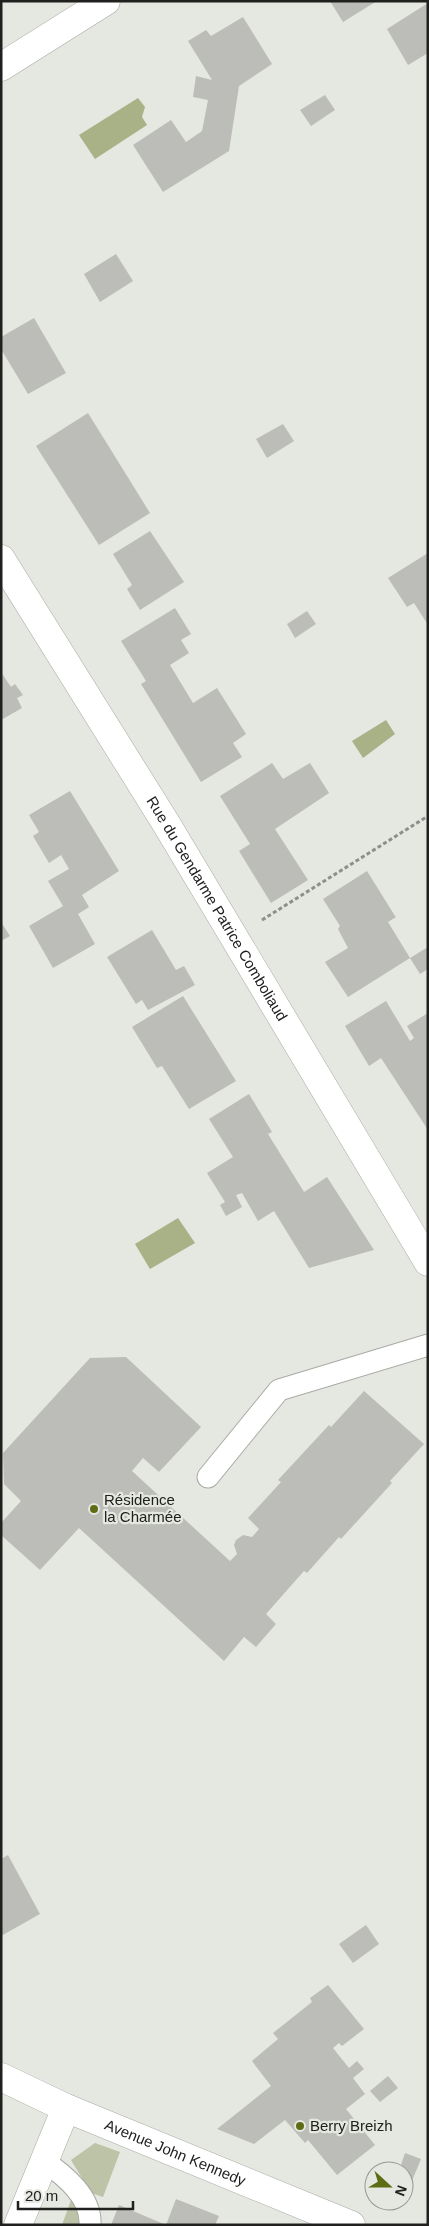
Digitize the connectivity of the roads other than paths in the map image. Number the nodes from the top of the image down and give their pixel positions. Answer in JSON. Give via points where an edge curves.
{"nodes":[{"id":1,"x":106,"y":1,"type":"edge"},
{"id":2,"x":1,"y":67,"type":"edge"},
{"id":3,"x":1,"y":559,"type":"edge"},
{"id":4,"x":428,"y":1262,"type":"edge"},
{"id":5,"x":428,"y":1346,"type":"edge"},
{"id":6,"x":208,"y":1477,"type":"dead end"},
{"id":7,"x":1,"y":2077,"type":"edge"},
{"id":8,"x":66,"y":2108,"type":"junction"},
{"id":9,"x":44,"y":2161,"type":"junction"},
{"id":10,"x":18,"y":2225,"type":"edge"},
{"id":11,"x":90,"y":2225,"type":"edge"},
{"id":12,"x":351,"y":2225,"type":"edge"}],
"edges":[{"from":1,"to":2,"type":"street"},
{"from":3,"to":4,"type":"street","name":"Rue du Gendarme Patrice Comboliaud","via":[[167,825]]},
{"from":5,"to":6,"type":"lane","via":[[279,1390]]},
{"from":7,"to":8,"type":"street","name":"Avenue John Kennedy"},
{"from":8,"to":9,"type":"street"},
{"from":8,"to":12,"type":"street","name":"Avenue John Kennedy"},
{"from":9,"to":10,"type":"street"},
{"from":9,"to":11,"type":"lane","via":[[67,2178],[88,2208]]}]}
